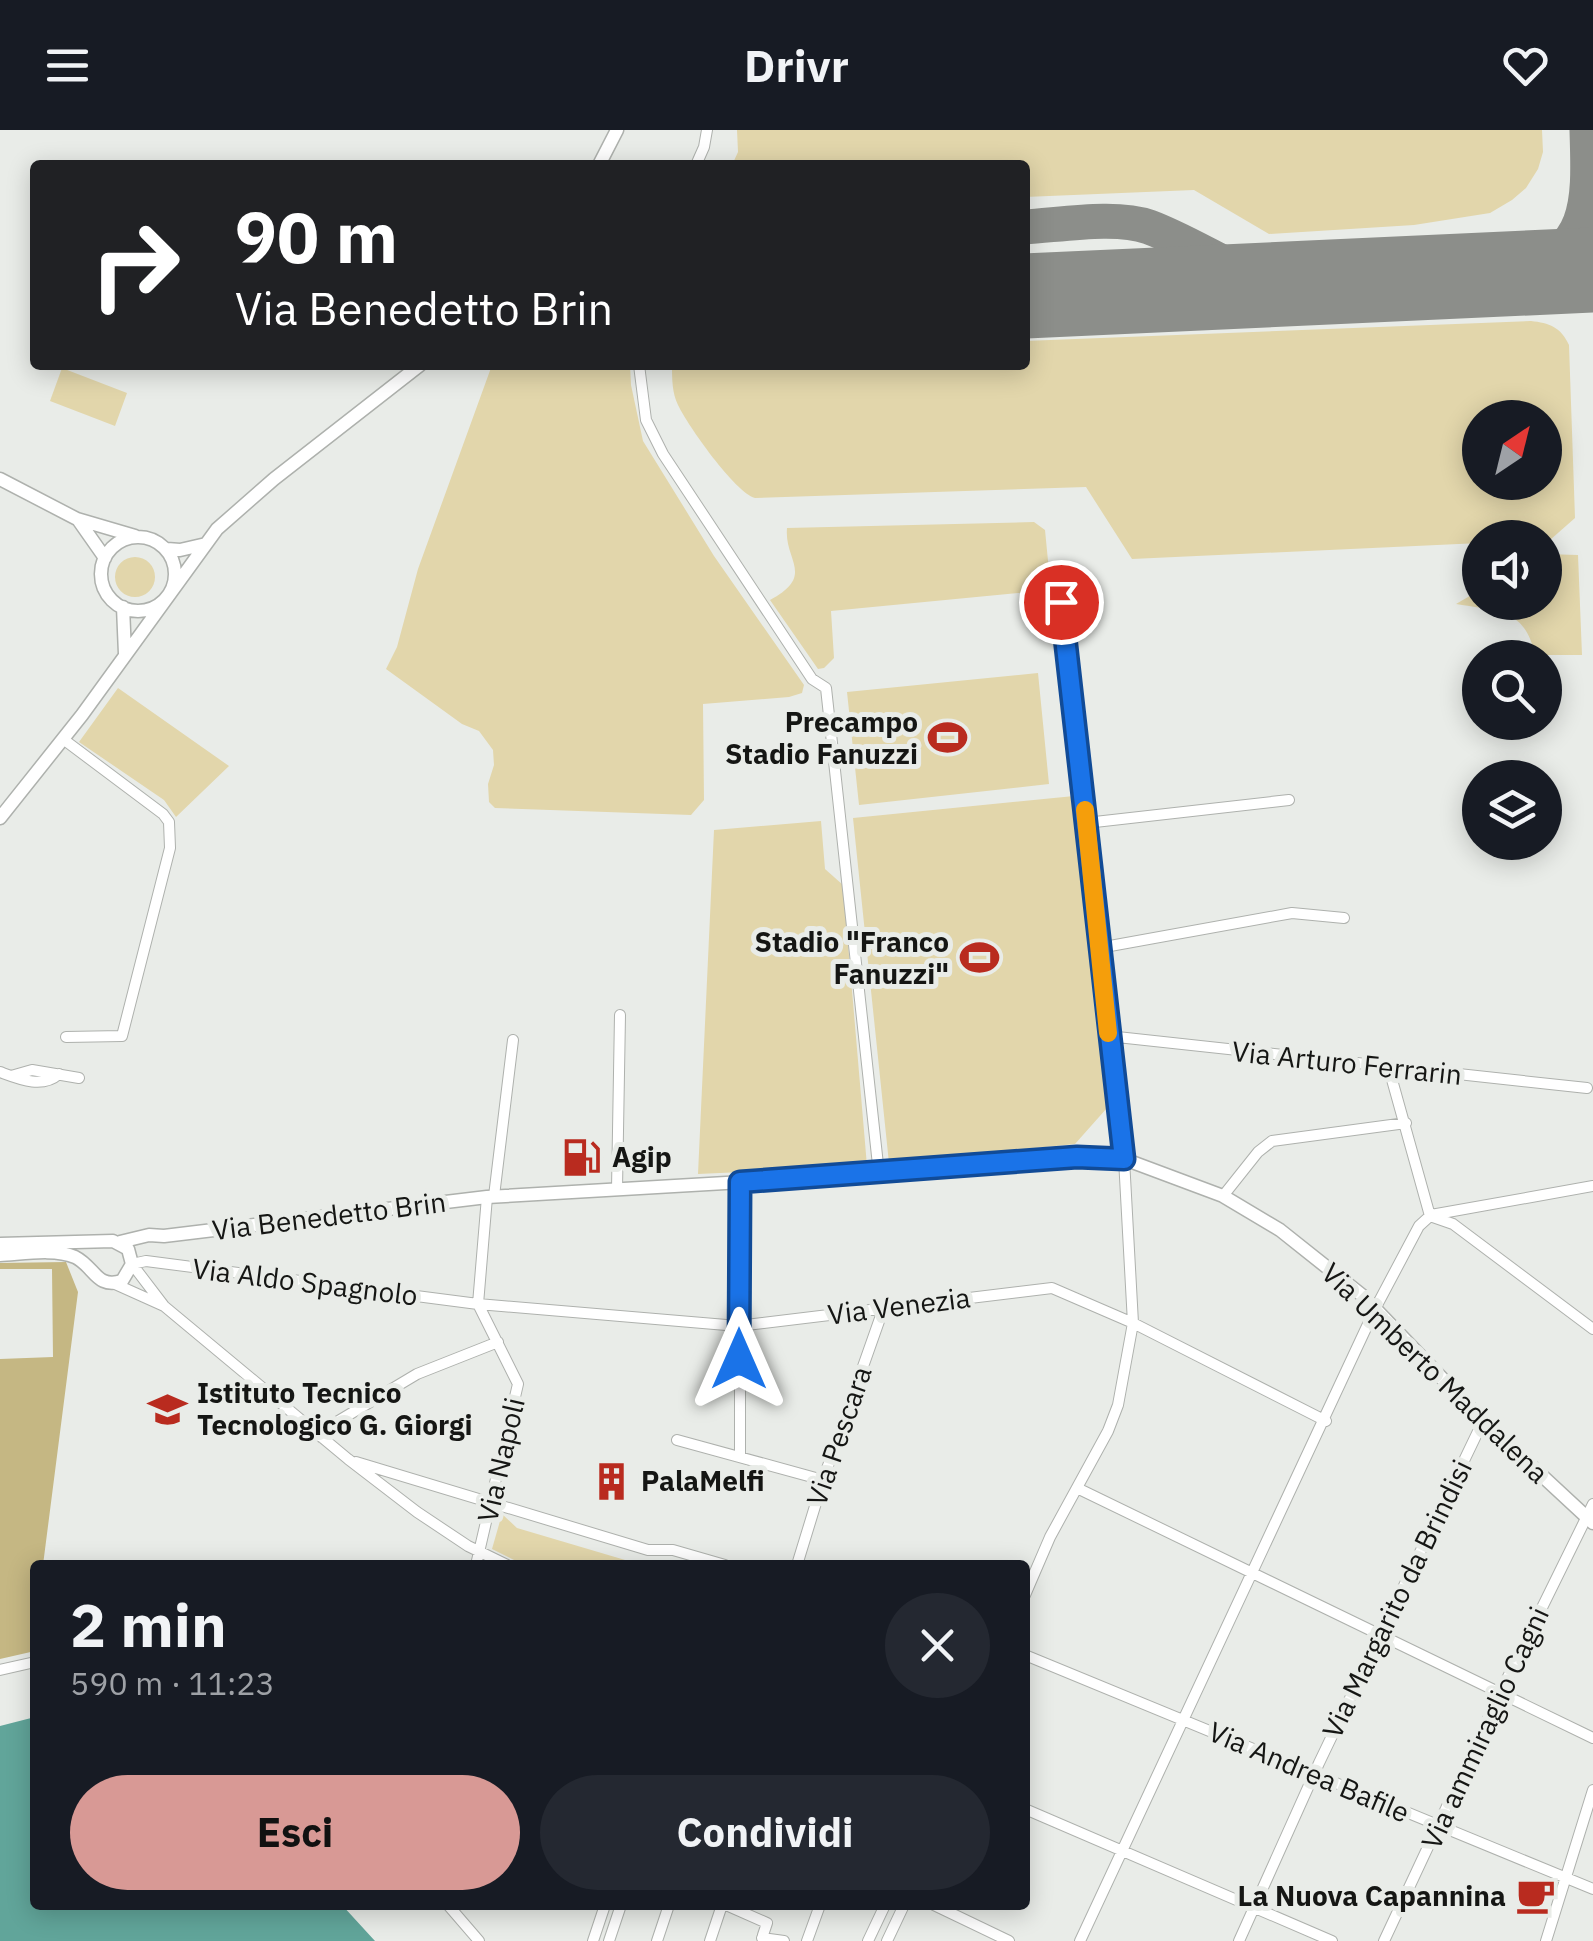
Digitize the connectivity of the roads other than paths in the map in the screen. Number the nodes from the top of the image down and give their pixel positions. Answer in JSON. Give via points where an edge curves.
{"nodes":[{"id":1,"x":617,"y":130,"type":"edge"},
{"id":2,"x":707,"y":130,"type":"edge"},
{"id":3,"x":602,"y":160,"type":"edge"},
{"id":4,"x":698,"y":160,"type":"edge"},
{"id":5,"x":414,"y":370,"type":"edge"},
{"id":6,"x":640,"y":370,"type":"edge"},
{"id":7,"x":0,"y":480,"type":"edge"},
{"id":8,"x":77,"y":519,"type":"junction"},
{"id":9,"x":136,"y":536,"type":"junction"},
{"id":10,"x":206,"y":544,"type":"junction"},
{"id":11,"x":167,"y":549,"type":"junction"},
{"id":12,"x":105,"y":558,"type":"junction"},
{"id":13,"x":170,"y":594,"type":"junction"},
{"id":14,"x":1061,"y":602,"type":"dead end"},
{"id":15,"x":123,"y":608,"type":"junction"},
{"id":16,"x":125,"y":654,"type":"junction"},
{"id":17,"x":63,"y":739,"type":"junction"},
{"id":18,"x":1289,"y":800,"type":"dead end"},
{"id":19,"x":0,"y":818,"type":"edge"},
{"id":20,"x":1086,"y":823,"type":"junction"},
{"id":21,"x":1344,"y":918,"type":"dead end"},
{"id":22,"x":1099,"y":948,"type":"junction"},
{"id":23,"x":620,"y":1016,"type":"dead end"},
{"id":24,"x":1108,"y":1036,"type":"junction"},
{"id":25,"x":66,"y":1037,"type":"dead end"},
{"id":26,"x":513,"y":1040,"type":"dead end"},
{"id":27,"x":1389,"y":1069,"type":"junction"},
{"id":28,"x":6,"y":1074,"type":"edge"},
{"id":29,"x":79,"y":1078,"type":"dead end"},
{"id":30,"x":1587,"y":1088,"type":"dead end"},
{"id":31,"x":1406,"y":1123,"type":"junction"},
{"id":32,"x":1124,"y":1159,"type":"junction"},
{"id":33,"x":880,"y":1174,"type":"junction"},
{"id":34,"x":740,"y":1182,"type":"junction"},
{"id":35,"x":1593,"y":1186,"type":"edge"},
{"id":36,"x":617,"y":1190,"type":"junction"},
{"id":37,"x":490,"y":1196,"type":"junction"},
{"id":38,"x":1223,"y":1196,"type":"junction"},
{"id":39,"x":1430,"y":1216,"type":"junction"},
{"id":40,"x":164,"y":1236,"type":"junction"},
{"id":41,"x":120,"y":1242,"type":"junction"},
{"id":42,"x":0,"y":1244,"type":"edge"},
{"id":43,"x":100,"y":1244,"type":"junction"},
{"id":44,"x":0,"y":1254,"type":"edge"},
{"id":45,"x":132,"y":1262,"type":"junction"},
{"id":46,"x":156,"y":1262,"type":"junction"},
{"id":47,"x":90,"y":1269,"type":"junction"},
{"id":48,"x":116,"y":1284,"type":"junction"},
{"id":49,"x":148,"y":1284,"type":"junction"},
{"id":50,"x":478,"y":1304,"type":"junction"},
{"id":51,"x":164,"y":1306,"type":"junction"},
{"id":52,"x":884,"y":1308,"type":"junction"},
{"id":53,"x":1375,"y":1309,"type":"junction"},
{"id":54,"x":1133,"y":1324,"type":"junction"},
{"id":55,"x":738,"y":1326,"type":"junction"},
{"id":56,"x":1593,"y":1329,"type":"edge"},
{"id":57,"x":498,"y":1342,"type":"junction"},
{"id":58,"x":1326,"y":1420,"type":"junction"},
{"id":59,"x":1483,"y":1421,"type":"junction"},
{"id":60,"x":321,"y":1437,"type":"junction"},
{"id":61,"x":677,"y":1440,"type":"dead end"},
{"id":62,"x":740,"y":1456,"type":"junction"},
{"id":63,"x":348,"y":1460,"type":"junction"},
{"id":64,"x":823,"y":1480,"type":"junction"},
{"id":65,"x":1077,"y":1488,"type":"junction"},
{"id":66,"x":489,"y":1503,"type":"junction"},
{"id":67,"x":1591,"y":1514,"type":"edge"},
{"id":68,"x":673,"y":1550,"type":"junction"},
{"id":69,"x":480,"y":1552,"type":"junction"},
{"id":70,"x":478,"y":1560,"type":"edge"},
{"id":71,"x":497,"y":1560,"type":"edge"},
{"id":72,"x":670,"y":1560,"type":"edge"},
{"id":73,"x":708,"y":1560,"type":"edge"},
{"id":74,"x":799,"y":1560,"type":"edge"},
{"id":75,"x":1253,"y":1572,"type":"junction"},
{"id":76,"x":1030,"y":1583,"type":"edge"},
{"id":77,"x":1379,"y":1634,"type":"junction"},
{"id":78,"x":1030,"y":1657,"type":"edge"},
{"id":79,"x":30,"y":1663,"type":"edge"},
{"id":80,"x":0,"y":1670,"type":"edge"},
{"id":81,"x":1500,"y":1693,"type":"junction"},
{"id":82,"x":1182,"y":1719,"type":"junction"},
{"id":83,"x":1593,"y":1738,"type":"edge"},
{"id":84,"x":1314,"y":1774,"type":"junction"},
{"id":85,"x":1593,"y":1790,"type":"edge"},
{"id":86,"x":1030,"y":1811,"type":"edge"},
{"id":87,"x":1438,"y":1826,"type":"junction"},
{"id":88,"x":1121,"y":1850,"type":"junction"},
{"id":89,"x":1566,"y":1878,"type":"junction"},
{"id":90,"x":1593,"y":1889,"type":"edge"},
{"id":91,"x":1253,"y":1908,"type":"junction"},
{"id":92,"x":452,"y":1910,"type":"edge"},
{"id":93,"x":604,"y":1910,"type":"edge"},
{"id":94,"x":619,"y":1910,"type":"edge"},
{"id":95,"x":667,"y":1910,"type":"edge"},
{"id":96,"x":722,"y":1910,"type":"edge"},
{"id":97,"x":818,"y":1910,"type":"edge"},
{"id":98,"x":883,"y":1910,"type":"edge"},
{"id":99,"x":902,"y":1910,"type":"edge"},
{"id":100,"x":944,"y":1910,"type":"edge"},
{"id":101,"x":755,"y":1911,"type":"edge"},
{"id":102,"x":762,"y":1938,"type":"edge"},
{"id":103,"x":479,"y":1941,"type":"edge"},
{"id":104,"x":593,"y":1941,"type":"edge"},
{"id":105,"x":609,"y":1941,"type":"edge"},
{"id":106,"x":658,"y":1941,"type":"edge"},
{"id":107,"x":710,"y":1941,"type":"edge"},
{"id":108,"x":784,"y":1941,"type":"edge"},
{"id":109,"x":808,"y":1941,"type":"edge"},
{"id":110,"x":868,"y":1941,"type":"edge"},
{"id":111,"x":887,"y":1941,"type":"edge"},
{"id":112,"x":1009,"y":1941,"type":"edge"},
{"id":113,"x":1080,"y":1941,"type":"edge"},
{"id":114,"x":1239,"y":1941,"type":"edge"},
{"id":115,"x":1332,"y":1941,"type":"edge"},
{"id":116,"x":1384,"y":1941,"type":"edge"},
{"id":117,"x":1546,"y":1941,"type":"edge"}],
"edges":[{"from":1,"to":3,"type":"street"},
{"from":2,"to":4,"type":"street"},
{"from":5,"to":10,"type":"street","via":[[274,479]]},
{"from":6,"to":33,"type":"street","via":[[646,420],[663,454],[812,679],[826,688]]},
{"from":7,"to":8,"type":"street"},
{"from":8,"to":9,"type":"street"},
{"from":8,"to":12,"type":"street"},
{"from":9,"to":11,"type":"street"},
{"from":9,"to":12,"type":"street","via":[[114,545]]},
{"from":10,"to":11,"type":"street"},
{"from":10,"to":13,"type":"street"},
{"from":11,"to":13,"type":"street","via":[[176,571]]},
{"from":12,"to":15,"type":"street","via":[[104,588]]},
{"from":13,"to":15,"type":"street","via":[[152,608]]},
{"from":13,"to":16,"type":"street"},
{"from":14,"to":20,"type":"street"},
{"from":15,"to":16,"type":"street"},
{"from":16,"to":17,"type":"street"},
{"from":17,"to":19,"type":"street"},
{"from":17,"to":25,"type":"street","via":[[163,814],[170,830],[122,1036]]},
{"from":18,"to":20,"type":"street"},
{"from":20,"to":22,"type":"street"},
{"from":21,"to":22,"type":"street","via":[[1292,913]]},
{"from":22,"to":24,"type":"street"},
{"from":23,"to":36,"type":"street"},
{"from":24,"to":27,"type":"street","name":"Via Arturo Ferrarin"},
{"from":24,"to":32,"type":"street"},
{"from":26,"to":37,"type":"street"},
{"from":27,"to":30,"type":"street","name":"Via Arturo Ferrarin"},
{"from":27,"to":31,"type":"street"},
{"from":28,"to":29,"type":"street","via":[[32,1070]]},
{"from":31,"to":38,"type":"street","via":[[1272,1141]]},
{"from":31,"to":39,"type":"street"},
{"from":32,"to":33,"type":"street","name":"Via Benedetto Brin"},
{"from":32,"to":38,"type":"street","name":"Via Benedetto Brin"},
{"from":32,"to":54,"type":"street"},
{"from":33,"to":34,"type":"street","name":"Via Benedetto Brin"},
{"from":34,"to":36,"type":"street","name":"Via Benedetto Brin"},
{"from":34,"to":55,"type":"street"},
{"from":35,"to":39,"type":"street"},
{"from":36,"to":37,"type":"street","name":"Via Benedetto Brin"},
{"from":37,"to":40,"type":"street","name":"Via Benedetto Brin"},
{"from":37,"to":50,"type":"street"},
{"from":38,"to":53,"type":"street","name":"Via Umberto Maddalena","via":[[1280,1230]]},
{"from":39,"to":53,"type":"street"},
{"from":39,"to":56,"type":"street","via":[[1453,1224]]},
{"from":40,"to":41,"type":"street","name":"Via Benedetto Brin"},
{"from":40,"to":45,"type":"street","name":"Via Benedetto Brin","via":[[147,1242]]},
{"from":41,"to":43,"type":"street","name":"Via Benedetto Brin"},
{"from":41,"to":45,"type":"street"},
{"from":42,"to":43,"type":"street","name":"Via Benedetto Brin"},
{"from":43,"to":47,"type":"street"},
{"from":44,"to":47,"type":"street","via":[[62,1254]]},
{"from":45,"to":46,"type":"street","name":"Via Aldo Spagnolo"},
{"from":45,"to":48,"type":"street","name":"Via Benedetto Brin"},
{"from":45,"to":49,"type":"street"},
{"from":46,"to":49,"type":"street"},
{"from":46,"to":50,"type":"street","name":"Via Aldo Spagnolo"},
{"from":47,"to":48,"type":"street","via":[[100,1281]]},
{"from":48,"to":51,"type":"street"},
{"from":49,"to":51,"type":"street"},
{"from":50,"to":55,"type":"street","name":"Via Venezia"},
{"from":50,"to":57,"type":"street","name":"Via Napoli"},
{"from":51,"to":60,"type":"street"},
{"from":52,"to":54,"type":"street","name":"Via Venezia","via":[[1052,1288]]},
{"from":52,"to":55,"type":"street","name":"Via Venezia"},
{"from":52,"to":64,"type":"street","name":"Via Pescara"},
{"from":53,"to":58,"type":"street"},
{"from":53,"to":59,"type":"street","name":"Via Umberto Maddalena"},
{"from":54,"to":58,"type":"street","name":"Via Venezia"},
{"from":54,"to":65,"type":"street","via":[[1118,1405]]},
{"from":55,"to":62,"type":"street"},
{"from":57,"to":60,"type":"street","via":[[417,1374]]},
{"from":57,"to":66,"type":"street","name":"Via Napoli","via":[[518,1384]]},
{"from":58,"to":75,"type":"street"},
{"from":59,"to":67,"type":"street","name":"Via Umberto Maddalena"},
{"from":59,"to":77,"type":"street","name":"Via Margarito da Brindisi"},
{"from":60,"to":63,"type":"street"},
{"from":61,"to":62,"type":"street"},
{"from":62,"to":64,"type":"street"},
{"from":63,"to":66,"type":"street"},
{"from":63,"to":69,"type":"street"},
{"from":64,"to":74,"type":"street","name":"Via Pescara"},
{"from":65,"to":75,"type":"street"},
{"from":65,"to":76,"type":"street"},
{"from":66,"to":68,"type":"street","via":[[648,1550]]},
{"from":66,"to":69,"type":"street","name":"Via Napoli"},
{"from":67,"to":81,"type":"street","name":"Via ammiraglio Cagni"},
{"from":68,"to":72,"type":"street"},
{"from":68,"to":73,"type":"street"},
{"from":69,"to":70,"type":"street","name":"Via Napoli"},
{"from":69,"to":71,"type":"street"},
{"from":75,"to":77,"type":"street"},
{"from":75,"to":82,"type":"street"},
{"from":77,"to":81,"type":"street"},
{"from":77,"to":84,"type":"street","name":"Via Margarito da Brindisi"},
{"from":78,"to":82,"type":"street","name":"Via Andrea Bafile"},
{"from":79,"to":80,"type":"street"},
{"from":81,"to":83,"type":"street"},
{"from":81,"to":87,"type":"street","name":"Via ammiraglio Cagni"},
{"from":82,"to":84,"type":"street","name":"Via Andrea Bafile"},
{"from":82,"to":88,"type":"street"},
{"from":84,"to":87,"type":"street","name":"Via Andrea Bafile"},
{"from":84,"to":91,"type":"street","name":"Via Margarito da Brindisi"},
{"from":85,"to":89,"type":"street"},
{"from":86,"to":88,"type":"street"},
{"from":87,"to":89,"type":"street","name":"Via Andrea Bafile"},
{"from":87,"to":116,"type":"street","name":"Via ammiraglio Cagni"},
{"from":88,"to":91,"type":"street"},
{"from":88,"to":113,"type":"street"},
{"from":89,"to":90,"type":"street","name":"Via Andrea Bafile"},
{"from":89,"to":117,"type":"street"},
{"from":91,"to":114,"type":"street","name":"Via Margarito da Brindisi"},
{"from":91,"to":115,"type":"street"},
{"from":92,"to":103,"type":"street"},
{"from":93,"to":104,"type":"street"},
{"from":94,"to":105,"type":"street"},
{"from":95,"to":106,"type":"street"},
{"from":96,"to":107,"type":"street"},
{"from":97,"to":109,"type":"street"},
{"from":98,"to":110,"type":"street"},
{"from":99,"to":111,"type":"street"},
{"from":100,"to":112,"type":"street"},
{"from":101,"to":102,"type":"street","via":[[767,1924]]},
{"from":102,"to":108,"type":"street"}]}
